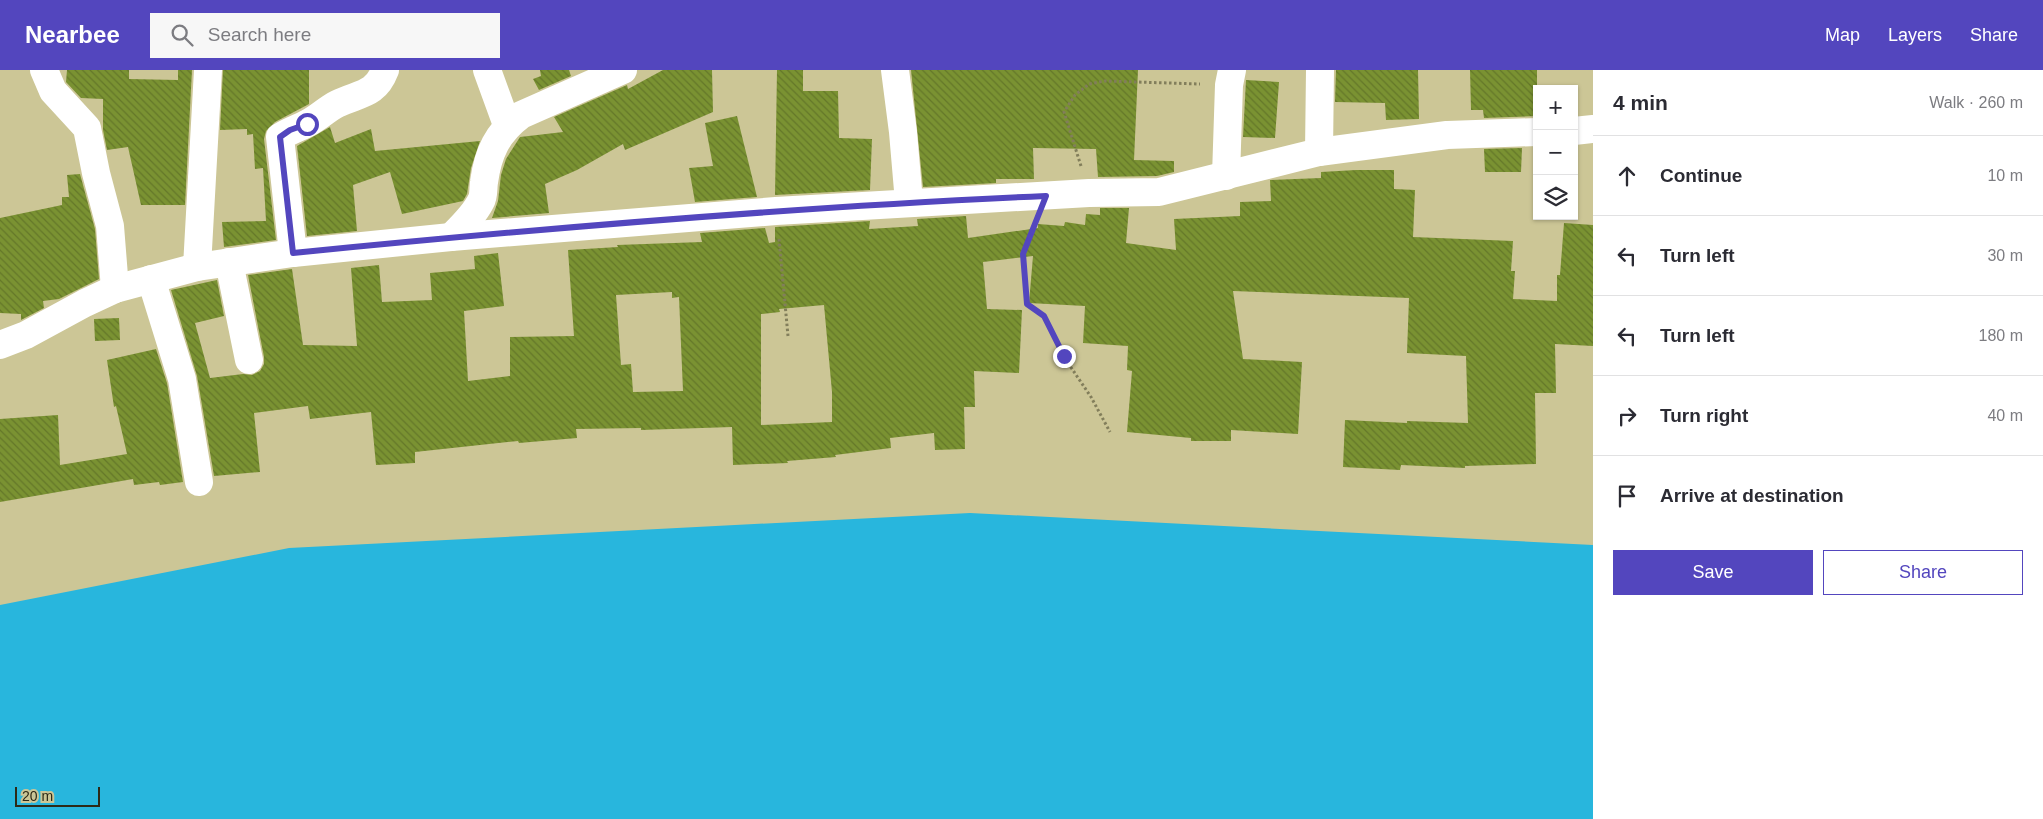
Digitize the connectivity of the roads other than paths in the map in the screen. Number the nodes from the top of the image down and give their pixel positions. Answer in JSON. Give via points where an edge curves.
{"nodes":[{"id":1,"x":44,"y":70,"type":"edge"},
{"id":2,"x":208,"y":70,"type":"edge"},
{"id":3,"x":385,"y":70,"type":"edge"},
{"id":4,"x":487,"y":70,"type":"edge"},
{"id":5,"x":623,"y":70,"type":"edge"},
{"id":6,"x":895,"y":70,"type":"edge"},
{"id":7,"x":1320,"y":70,"type":"edge"},
{"id":8,"x":1231,"y":77,"type":"edge"},
{"id":9,"x":507,"y":125,"type":"junction"},
{"id":10,"x":1593,"y":129,"type":"edge"},
{"id":11,"x":1578,"y":131,"type":"edge"},
{"id":12,"x":1533,"y":132,"type":"edge"},
{"id":13,"x":1319,"y":152,"type":"junction"},
{"id":14,"x":1226,"y":176,"type":"junction"},
{"id":15,"x":909,"y":202,"type":"junction"},
{"id":16,"x":451,"y":237,"type":"junction"},
{"id":17,"x":293,"y":253,"type":"junction"},
{"id":18,"x":229,"y":262,"type":"junction"},
{"id":19,"x":197,"y":267,"type":"junction"},
{"id":20,"x":151,"y":278,"type":"junction"},
{"id":21,"x":115,"y":289,"type":"junction"},
{"id":22,"x":0,"y":345,"type":"edge"},
{"id":23,"x":249,"y":360,"type":"dead end"},
{"id":24,"x":199,"y":482,"type":"dead end"}],
"edges":[{"from":1,"to":21,"type":"street","via":[[53,91],[87,128],[110,226]]},
{"from":2,"to":19,"type":"street"},
{"from":3,"to":17,"type":"street","via":[[379,85],[366,94],[338,104],[280,137]]},
{"from":4,"to":9,"type":"street"},
{"from":5,"to":9,"type":"street","via":[[521,115]]},
{"from":6,"to":15,"type":"street"},
{"from":7,"to":13,"type":"street"},
{"from":8,"to":14,"type":"street"},
{"from":9,"to":16,"type":"street","via":[[493,146],[483,199]]},
{"from":10,"to":11,"type":"street"},
{"from":12,"to":13,"type":"street","via":[[1447,135]]},
{"from":13,"to":14,"type":"street"},
{"from":14,"to":15,"type":"street","via":[[1159,192]]},
{"from":15,"to":16,"type":"street"},
{"from":16,"to":17,"type":"street"},
{"from":17,"to":18,"type":"street"},
{"from":18,"to":19,"type":"street"},
{"from":18,"to":23,"type":"street"},
{"from":19,"to":20,"type":"street"},
{"from":20,"to":21,"type":"street"},
{"from":20,"to":24,"type":"street","via":[[182,379]]},
{"from":21,"to":22,"type":"street"}]}
